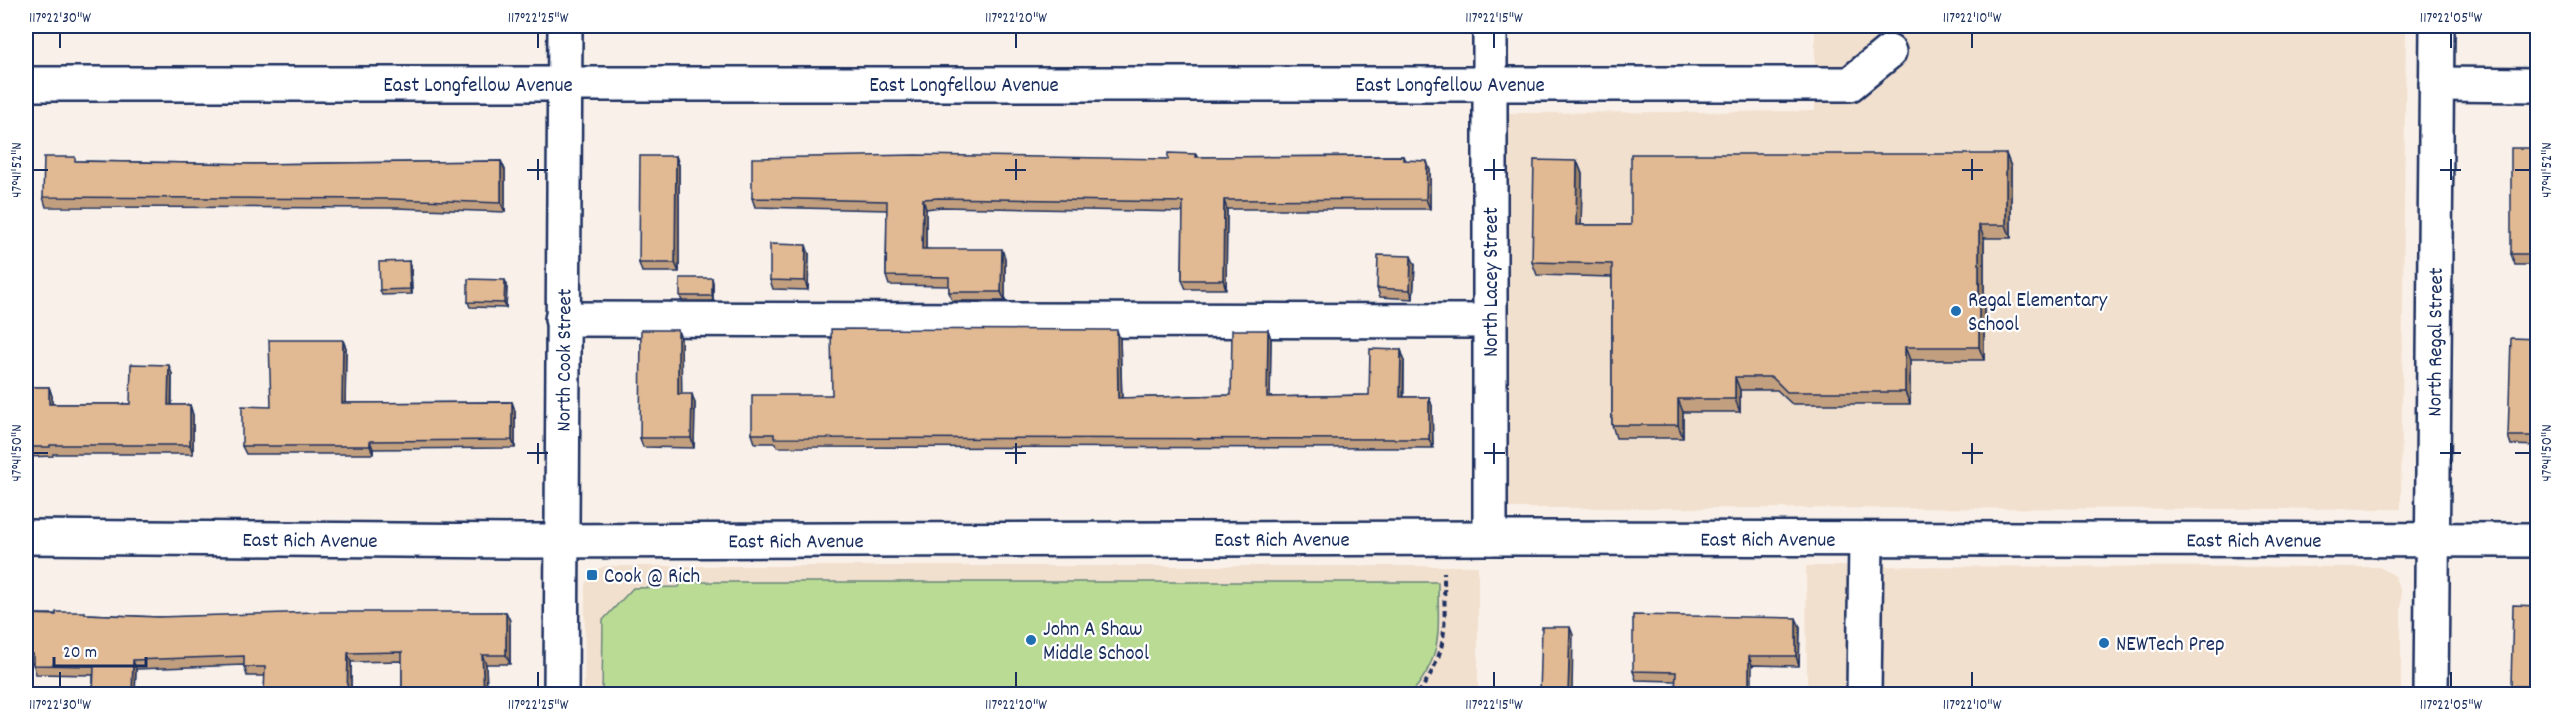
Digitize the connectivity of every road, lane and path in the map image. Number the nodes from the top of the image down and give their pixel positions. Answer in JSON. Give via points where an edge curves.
{"nodes":[{"id":1,"x":565,"y":26,"type":"edge"},
{"id":2,"x":1490,"y":26,"type":"edge"},
{"id":3,"x":2437,"y":26,"type":"edge"},
{"id":4,"x":1889,"y":52,"type":"dead end"},
{"id":5,"x":26,"y":84,"type":"edge"},
{"id":6,"x":565,"y":84,"type":"junction"},
{"id":7,"x":1490,"y":84,"type":"junction"},
{"id":8,"x":2436,"y":84,"type":"junction"},
{"id":9,"x":2538,"y":85,"type":"edge"},
{"id":10,"x":562,"y":319,"type":"junction"},
{"id":11,"x":1490,"y":321,"type":"junction"},
{"id":12,"x":26,"y":537,"type":"edge"},
{"id":13,"x":1490,"y":538,"type":"junction"},
{"id":14,"x":1866,"y":539,"type":"junction"},
{"id":15,"x":2538,"y":540,"type":"edge"},
{"id":16,"x":561,"y":541,"type":"junction"},
{"id":17,"x":2432,"y":541,"type":"junction"},
{"id":18,"x":1444,"y":572,"type":"dead end"},
{"id":19,"x":561,"y":694,"type":"edge"},
{"id":20,"x":1418,"y":694,"type":"edge"},
{"id":21,"x":1864,"y":694,"type":"edge"},
{"id":22,"x":2431,"y":694,"type":"edge"}],
"edges":[{"from":1,"to":6,"type":"street","name":"North Cook Street"},
{"from":2,"to":7,"type":"street","name":"North Lacey Street"},
{"from":3,"to":8,"type":"street","name":"North Regal Street"},
{"from":4,"to":7,"type":"street","name":"East Longfellow Avenue","via":[[1850,84]]},
{"from":5,"to":6,"type":"street","name":"East Longfellow Avenue"},
{"from":6,"to":7,"type":"street","name":"East Longfellow Avenue"},
{"from":6,"to":10,"type":"street","name":"North Cook Street"},
{"from":7,"to":11,"type":"street","name":"North Lacey Street"},
{"from":8,"to":9,"type":"street"},
{"from":8,"to":17,"type":"street","name":"North Regal Street"},
{"from":10,"to":11,"type":"street"},
{"from":10,"to":16,"type":"street","name":"North Cook Street"},
{"from":11,"to":13,"type":"street","name":"North Lacey Street"},
{"from":12,"to":16,"type":"street","name":"East Rich Avenue"},
{"from":13,"to":14,"type":"street","name":"East Rich Avenue"},
{"from":13,"to":16,"type":"street","name":"East Rich Avenue"},
{"from":14,"to":17,"type":"street","name":"East Rich Avenue"},
{"from":14,"to":21,"type":"street"},
{"from":15,"to":17,"type":"street","name":"East Rich Avenue"},
{"from":16,"to":19,"type":"street","name":"North Cook Street"},
{"from":17,"to":22,"type":"street","name":"North Regal Street"},
{"from":18,"to":20,"type":"path","via":[[1445,640],[1435,670]]}]}
